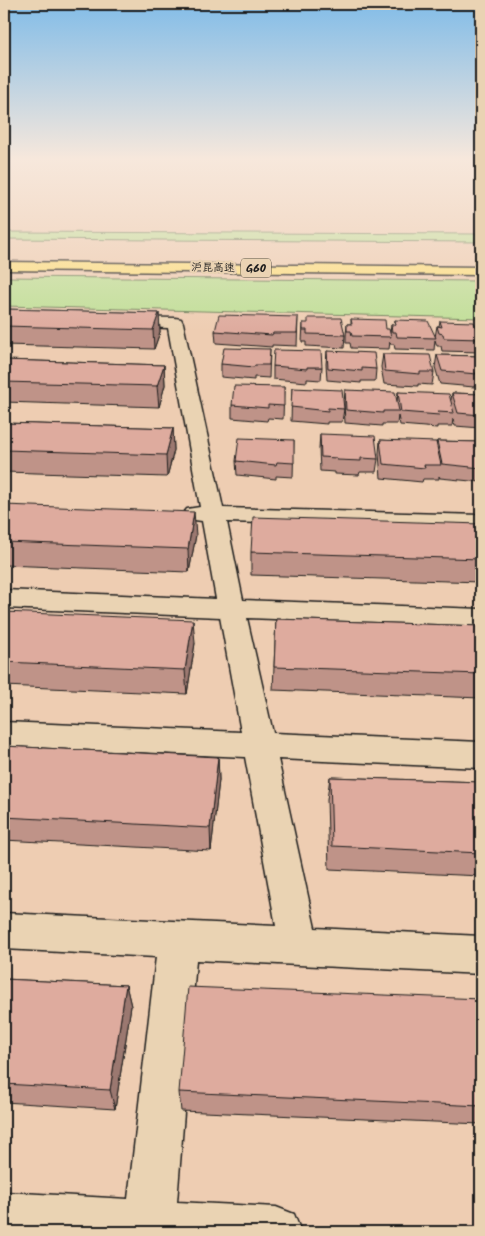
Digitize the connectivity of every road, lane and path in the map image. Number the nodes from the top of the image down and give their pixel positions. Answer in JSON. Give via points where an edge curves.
{"nodes":[{"id":1,"x":4,"y":254,"type":"edge"},
{"id":2,"x":481,"y":258,"type":"edge"},
{"id":3,"x":31,"y":260,"type":"junction"},
{"id":4,"x":4,"y":266,"type":"edge"},
{"id":5,"x":481,"y":271,"type":"edge"},
{"id":6,"x":108,"y":321,"type":"edge"},
{"id":7,"x":173,"y":513,"type":"edge"},
{"id":8,"x":212,"y":514,"type":"junction"},
{"id":9,"x":481,"y":522,"type":"edge"},
{"id":10,"x":4,"y":599,"type":"edge"},
{"id":11,"x":232,"y":608,"type":"junction"},
{"id":12,"x":481,"y":618,"type":"edge"},
{"id":13,"x":4,"y":734,"type":"edge"},
{"id":14,"x":259,"y":745,"type":"junction"},
{"id":15,"x":481,"y":755,"type":"edge"},
{"id":16,"x":4,"y":931,"type":"edge"},
{"id":17,"x":178,"y":940,"type":"junction"},
{"id":18,"x":299,"y":946,"type":"junction"},
{"id":19,"x":481,"y":955,"type":"edge"},
{"id":20,"x":4,"y":1217,"type":"edge"},
{"id":21,"x":180,"y":1229,"type":"edge"},
{"id":22,"x":276,"y":1232,"type":"edge"}],
"edges":[{"from":1,"to":3,"type":"highway","name":"沪昆高速","number":"G60"},
{"from":2,"to":3,"type":"highway","name":"沪昆高速","number":"G60"},
{"from":3,"to":4,"type":"highway","name":"沪昆高速","number":"G60"},
{"from":3,"to":5,"type":"highway","name":"沪昆高速","number":"G60"},
{"from":6,"to":8,"type":"street","via":[[175,323],[173,369],[186,429]]},
{"from":7,"to":8,"type":"street"},
{"from":8,"to":9,"type":"street"},
{"from":8,"to":11,"type":"street"},
{"from":10,"to":11,"type":"street"},
{"from":11,"to":12,"type":"street"},
{"from":11,"to":14,"type":"street"},
{"from":13,"to":14,"type":"street"},
{"from":14,"to":15,"type":"street"},
{"from":14,"to":18,"type":"street"},
{"from":16,"to":17,"type":"street"},
{"from":17,"to":18,"type":"street"},
{"from":17,"to":21,"type":"street"},
{"from":18,"to":19,"type":"street"},
{"from":20,"to":21,"type":"street"},
{"from":21,"to":22,"type":"street"}]}
